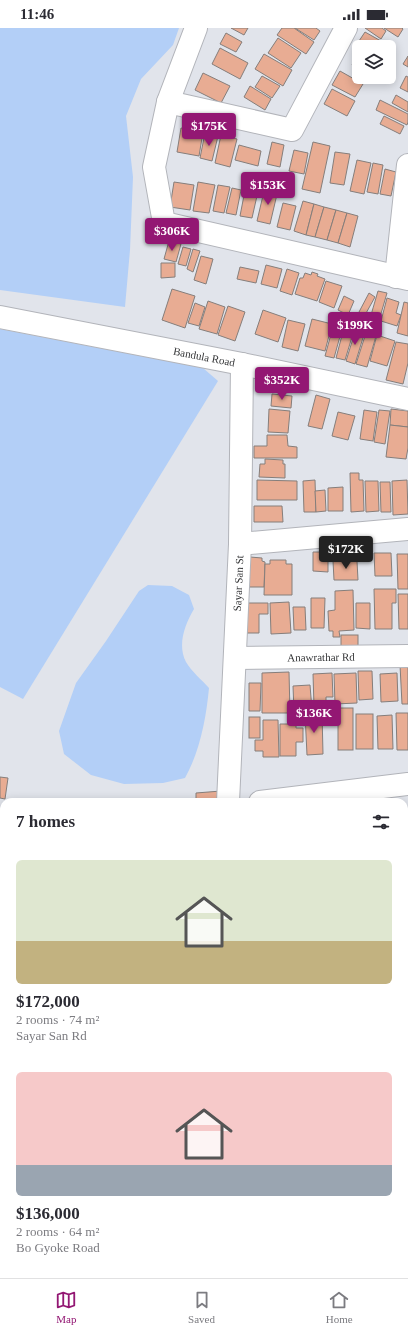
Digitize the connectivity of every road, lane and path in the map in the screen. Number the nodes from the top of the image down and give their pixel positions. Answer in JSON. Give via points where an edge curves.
{"nodes":[{"id":1,"x":196,"y":28,"type":"edge"},
{"id":2,"x":346,"y":28,"type":"edge"},
{"id":3,"x":168,"y":102,"type":"junction"},
{"id":4,"x":408,"y":165,"type":"edge"},
{"id":5,"x":402,"y":278,"type":"edge"},
{"id":6,"x":0,"y":317,"type":"edge"},
{"id":7,"x":242,"y":364,"type":"junction"},
{"id":8,"x":408,"y":399,"type":"edge"},
{"id":9,"x":408,"y":529,"type":"edge"},
{"id":10,"x":240,"y":544,"type":"junction"},
{"id":11,"x":408,"y":656,"type":"edge"},
{"id":12,"x":234,"y":658,"type":"junction"},
{"id":13,"x":408,"y":784,"type":"edge"},
{"id":14,"x":228,"y":798,"type":"edge"},
{"id":15,"x":293,"y":798,"type":"edge"}],
"edges":[{"from":1,"to":3,"type":"street"},
{"from":2,"to":3,"type":"street","via":[[292,130]]},
{"from":3,"to":5,"type":"street","via":[[154,167],[164,223]]},
{"from":4,"to":5,"type":"street"},
{"from":6,"to":7,"type":"street","name":"Bandula Road"},
{"from":7,"to":8,"type":"street","name":"Bandula Road"},
{"from":7,"to":10,"type":"street","name":"Sayar San St"},
{"from":9,"to":10,"type":"street"},
{"from":10,"to":12,"type":"street","name":"Sayar San St"},
{"from":11,"to":12,"type":"street","name":"Anawrathar Rd"},
{"from":12,"to":14,"type":"street","name":"Sayar San St"},
{"from":13,"to":15,"type":"street"}]}
